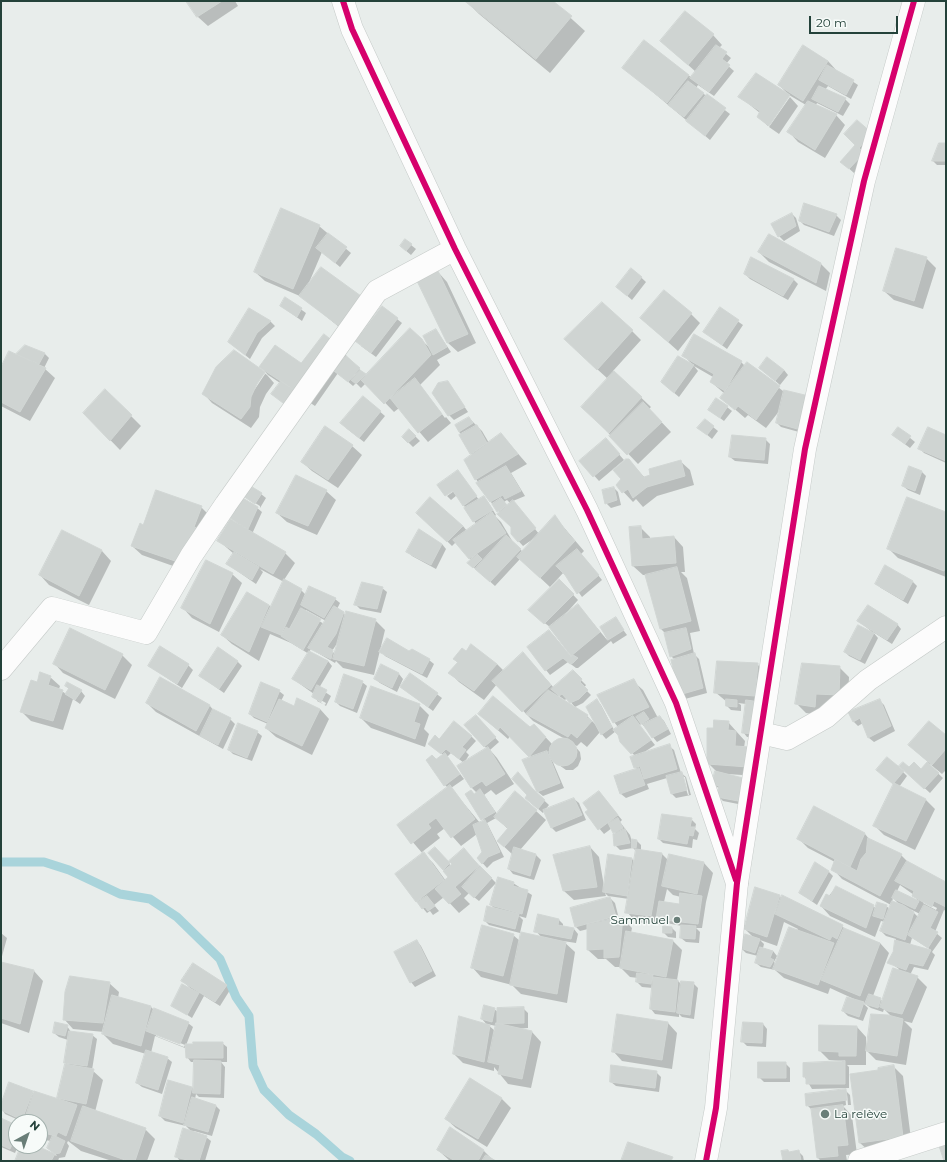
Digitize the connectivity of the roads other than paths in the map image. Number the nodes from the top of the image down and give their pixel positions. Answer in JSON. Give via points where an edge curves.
{"nodes":[{"id":1,"x":343,"y":1,"type":"edge"},
{"id":2,"x":914,"y":1,"type":"edge"},
{"id":3,"x":455,"y":250,"type":"junction"},
{"id":4,"x":946,"y":627,"type":"edge"},
{"id":5,"x":1,"y":669,"type":"edge"},
{"id":6,"x":761,"y":733,"type":"junction"},
{"id":7,"x":737,"y":882,"type":"junction"},
{"id":8,"x":946,"y":1133,"type":"edge"},
{"id":9,"x":706,"y":1161,"type":"edge"},
{"id":10,"x":859,"y":1161,"type":"edge"}],
"edges":[{"from":1,"to":3,"type":"street","via":[[352,29]]},
{"from":2,"to":6,"type":"street","via":[[864,181],[825,353],[805,449]]},
{"from":3,"to":5,"type":"street","via":[[377,291],[200,543],[146,633],[52,608]]},
{"from":3,"to":7,"type":"street","via":[[587,510],[676,703]]},
{"from":4,"to":6,"type":"street","via":[[868,680],[826,717],[787,739]]},
{"from":6,"to":7,"type":"street"},
{"from":7,"to":9,"type":"street","via":[[716,1108]]},
{"from":8,"to":10,"type":"street"}]}
